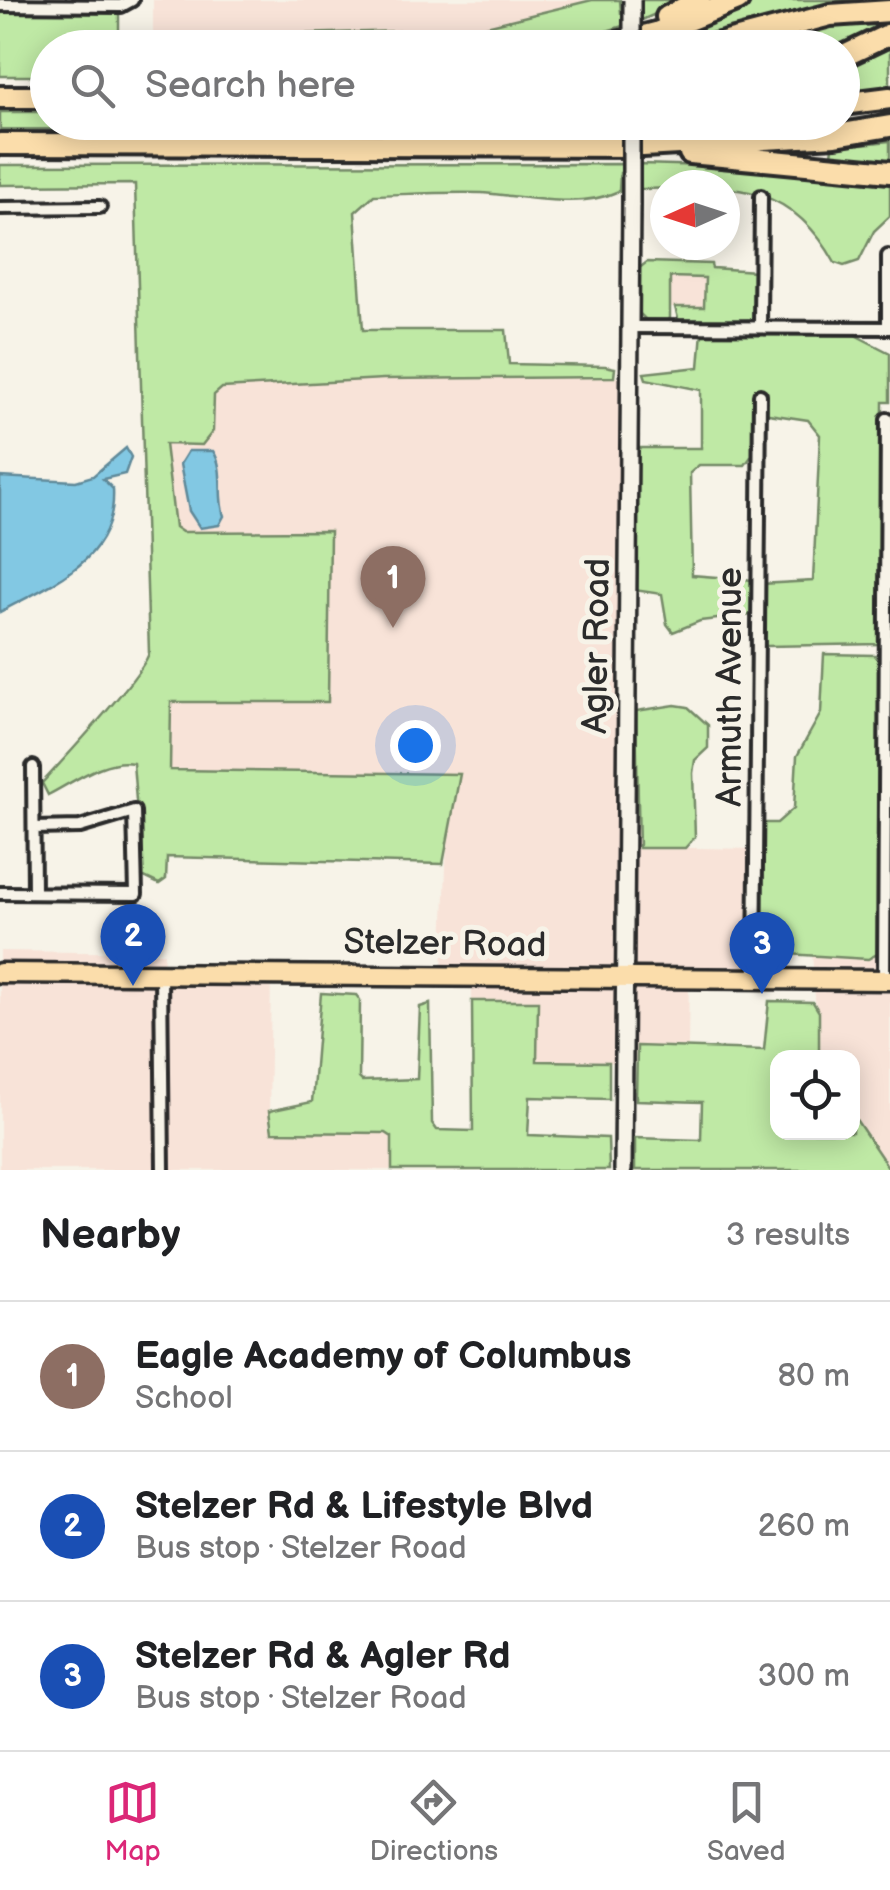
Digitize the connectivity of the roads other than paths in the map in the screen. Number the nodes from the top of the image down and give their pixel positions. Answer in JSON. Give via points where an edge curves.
{"nodes":[{"id":1,"x":632,"y":0,"type":"edge"},
{"id":2,"x":699,"y":0,"type":"edge"},
{"id":3,"x":738,"y":0,"type":"edge"},
{"id":4,"x":132,"y":2,"type":"edge"},
{"id":5,"x":0,"y":6,"type":"edge"},
{"id":6,"x":890,"y":11,"type":"edge"},
{"id":7,"x":620,"y":30,"type":"edge"},
{"id":8,"x":644,"y":30,"type":"edge"},
{"id":9,"x":663,"y":30,"type":"edge"},
{"id":10,"x":773,"y":30,"type":"edge"},
{"id":11,"x":890,"y":34,"type":"edge"},
{"id":12,"x":860,"y":49,"type":"edge"},
{"id":13,"x":0,"y":97,"type":"edge"},
{"id":14,"x":30,"y":97,"type":"edge"},
{"id":15,"x":890,"y":98,"type":"edge"},
{"id":16,"x":860,"y":102,"type":"edge"},
{"id":17,"x":890,"y":126,"type":"edge"},
{"id":18,"x":860,"y":131,"type":"edge"},
{"id":19,"x":632,"y":140,"type":"edge"},
{"id":20,"x":748,"y":140,"type":"edge"},
{"id":21,"x":0,"y":144,"type":"edge"},
{"id":22,"x":643,"y":146,"type":"junction"},
{"id":23,"x":890,"y":172,"type":"edge"},
{"id":24,"x":761,"y":196,"type":"dead end"},
{"id":25,"x":100,"y":207,"type":"dead end"},
{"id":26,"x":0,"y":208,"type":"edge"},
{"id":27,"x":888,"y":256,"type":"edge"},
{"id":28,"x":630,"y":327,"type":"junction"},
{"id":29,"x":760,"y":327,"type":"junction"},
{"id":30,"x":889,"y":328,"type":"edge"},
{"id":31,"x":760,"y":395,"type":"dead end"},
{"id":32,"x":887,"y":418,"type":"dead end"},
{"id":33,"x":33,"y":767,"type":"dead end"},
{"id":34,"x":34,"y":828,"type":"junction"},
{"id":35,"x":0,"y":893,"type":"edge"},
{"id":36,"x":34,"y":893,"type":"junction"},
{"id":37,"x":0,"y":973,"type":"edge"},
{"id":38,"x":161,"y":974,"type":"junction"},
{"id":39,"x":622,"y":978,"type":"junction"},
{"id":40,"x":756,"y":980,"type":"junction"},
{"id":41,"x":887,"y":980,"type":"edge"},
{"id":42,"x":162,"y":1170,"type":"edge"},
{"id":43,"x":623,"y":1170,"type":"edge"}],
"edges":[{"from":1,"to":7,"type":"main road","bridge":true},
{"from":2,"to":8,"type":"highway"},
{"from":3,"to":9,"type":"highway"},
{"from":4,"to":5,"type":"street"},
{"from":6,"to":10,"type":"highway","via":[[830,15]]},
{"from":11,"to":12,"type":"highway"},
{"from":13,"to":14,"type":"highway"},
{"from":15,"to":16,"type":"highway"},
{"from":17,"to":18,"type":"highway"},
{"from":19,"to":28,"type":"main road","name":"Agler Road","bridge":true},
{"from":20,"to":22,"type":"highway"},
{"from":21,"to":22,"type":"highway"},
{"from":22,"to":23,"type":"highway"},
{"from":24,"to":29,"type":"street"},
{"from":25,"to":26,"type":"street"},
{"from":27,"to":30,"type":"street"},
{"from":28,"to":29,"type":"street"},
{"from":28,"to":39,"type":"main road","name":"Agler Road"},
{"from":29,"to":30,"type":"street"},
{"from":31,"to":40,"type":"street","name":"Armuth Avenue"},
{"from":32,"to":41,"type":"street"},
{"from":33,"to":34,"type":"street"},
{"from":34,"to":36,"type":"street"},
{"from":34,"to":36,"type":"street","via":[[80,827],[134,811],[136,894]]},
{"from":35,"to":36,"type":"street"},
{"from":37,"to":38,"type":"main road","name":"Stelzer Road"},
{"from":38,"to":39,"type":"main road","name":"Stelzer Road"},
{"from":38,"to":42,"type":"street"},
{"from":39,"to":40,"type":"main road","name":"Stelzer Road"},
{"from":39,"to":43,"type":"main road","name":"Agler Road"},
{"from":40,"to":41,"type":"main road","name":"Stelzer Road"}]}
